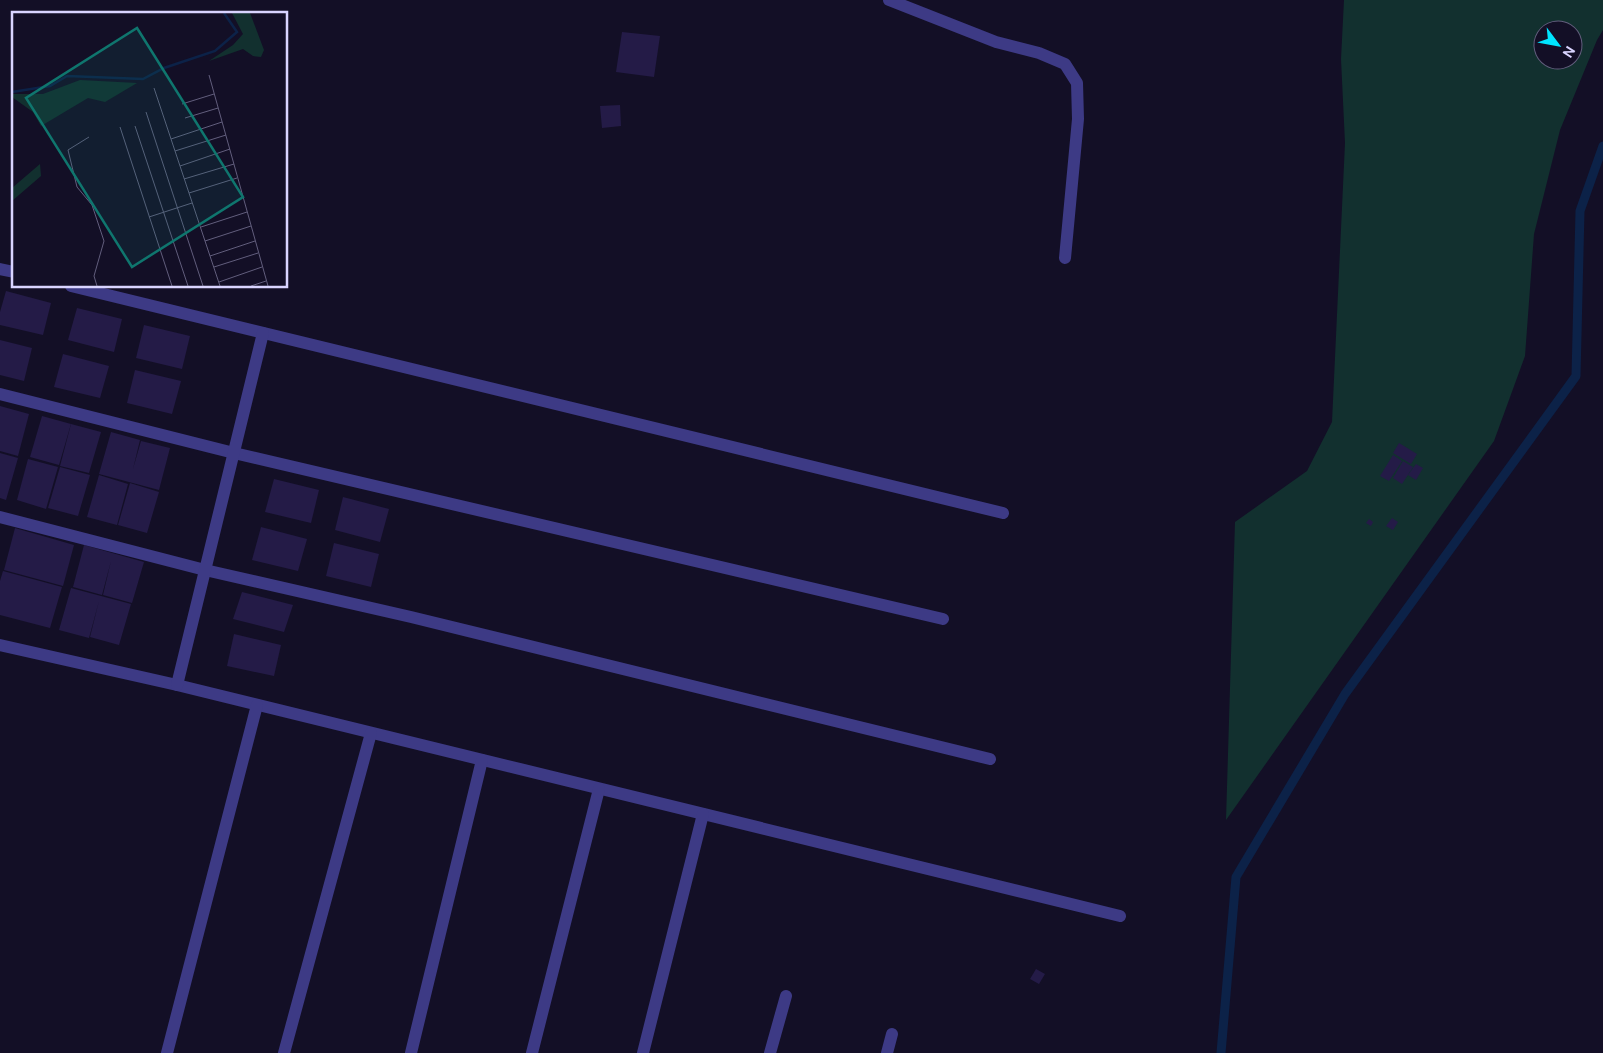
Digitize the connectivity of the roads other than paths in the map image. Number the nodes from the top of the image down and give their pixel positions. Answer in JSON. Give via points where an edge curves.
{"nodes":[{"id":1,"x":889,"y":0,"type":"edge"},
{"id":2,"x":1065,"y":258,"type":"dead end"},
{"id":3,"x":79,"y":288,"type":"edge"},
{"id":4,"x":263,"y":333,"type":"junction"},
{"id":5,"x":0,"y":394,"type":"edge"},
{"id":6,"x":234,"y":453,"type":"junction"},
{"id":7,"x":1003,"y":513,"type":"dead end"},
{"id":8,"x":0,"y":517,"type":"edge"},
{"id":9,"x":205,"y":570,"type":"junction"},
{"id":10,"x":943,"y":619,"type":"dead end"},
{"id":11,"x":0,"y":645,"type":"edge"},
{"id":12,"x":177,"y":685,"type":"junction"},
{"id":13,"x":257,"y":706,"type":"junction"},
{"id":14,"x":371,"y":733,"type":"junction"},
{"id":15,"x":990,"y":759,"type":"dead end"},
{"id":16,"x":482,"y":760,"type":"junction"},
{"id":17,"x":599,"y":789,"type":"junction"},
{"id":18,"x":703,"y":814,"type":"junction"},
{"id":19,"x":1120,"y":916,"type":"dead end"},
{"id":20,"x":786,"y":996,"type":"dead end"},
{"id":21,"x":892,"y":1034,"type":"dead end"},
{"id":22,"x":167,"y":1053,"type":"edge"},
{"id":23,"x":284,"y":1053,"type":"edge"},
{"id":24,"x":411,"y":1053,"type":"edge"},
{"id":25,"x":532,"y":1053,"type":"edge"},
{"id":26,"x":643,"y":1053,"type":"edge"},
{"id":27,"x":770,"y":1053,"type":"edge"},
{"id":28,"x":887,"y":1053,"type":"edge"}],
"edges":[{"from":1,"to":2,"type":"street","via":[[996,42],[1039,53],[1065,64],[1077,83],[1078,119]]},
{"from":3,"to":4,"type":"street"},
{"from":4,"to":6,"type":"street"},
{"from":4,"to":7,"type":"street"},
{"from":5,"to":6,"type":"street"},
{"from":6,"to":9,"type":"street"},
{"from":6,"to":10,"type":"street"},
{"from":8,"to":9,"type":"street"},
{"from":9,"to":12,"type":"street"},
{"from":9,"to":15,"type":"street","via":[[411,617]]},
{"from":11,"to":12,"type":"street"},
{"from":12,"to":13,"type":"street"},
{"from":13,"to":14,"type":"street"},
{"from":13,"to":22,"type":"street"},
{"from":14,"to":16,"type":"street"},
{"from":14,"to":23,"type":"street"},
{"from":16,"to":17,"type":"street"},
{"from":16,"to":24,"type":"street"},
{"from":17,"to":18,"type":"street"},
{"from":17,"to":25,"type":"street"},
{"from":18,"to":19,"type":"street"},
{"from":18,"to":26,"type":"street"},
{"from":20,"to":27,"type":"street"},
{"from":21,"to":28,"type":"street"}]}
